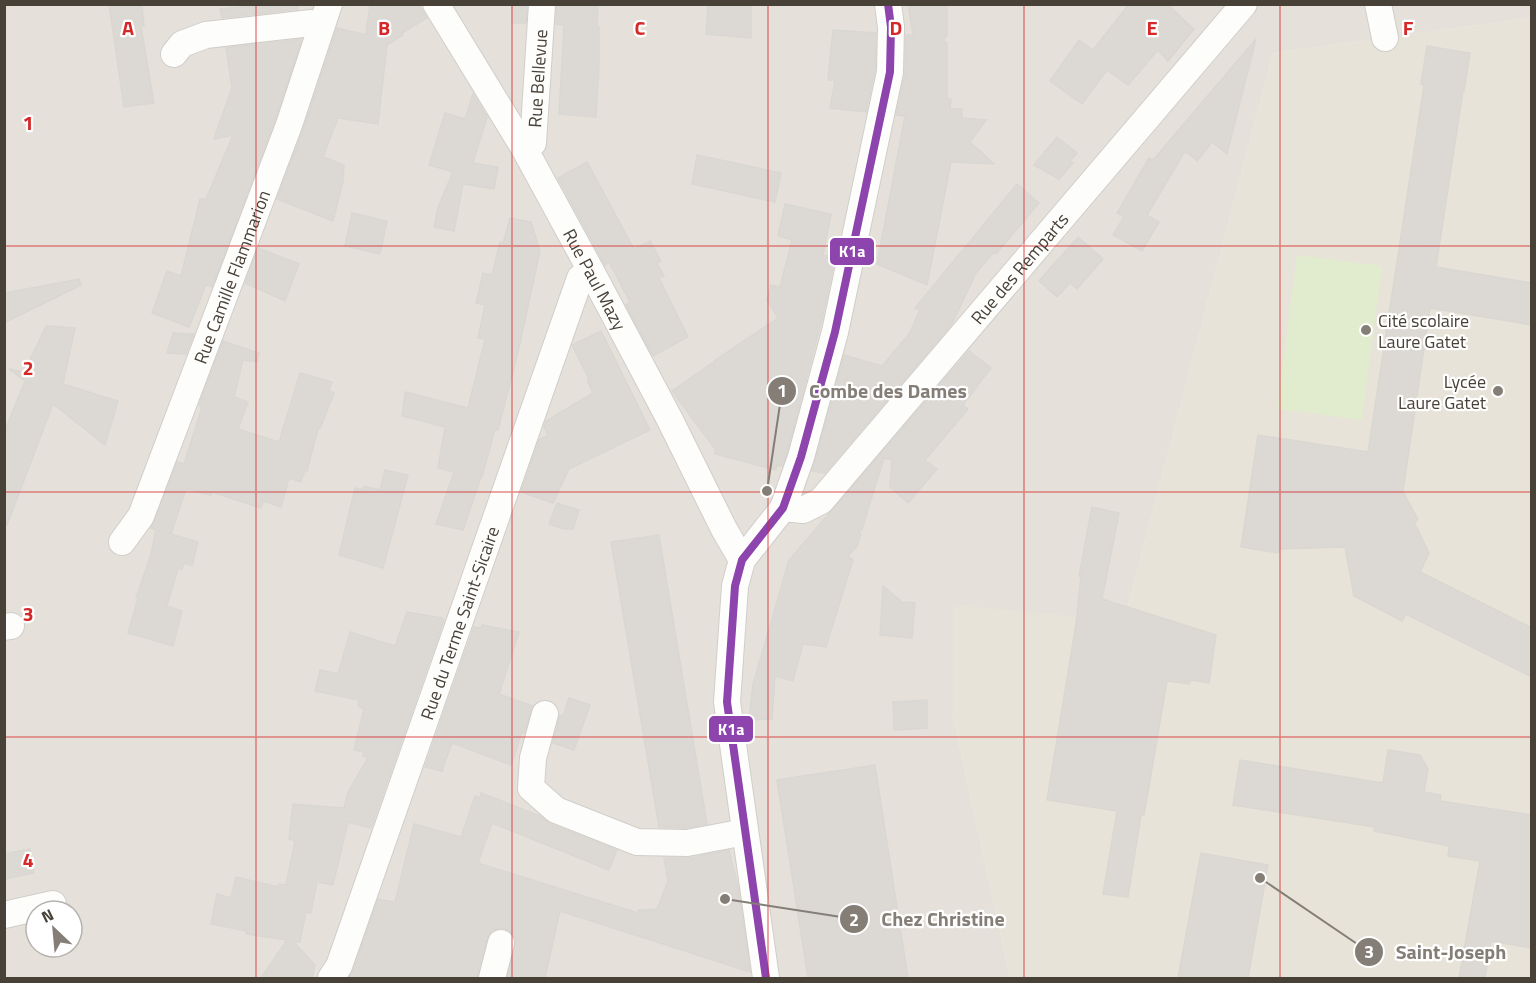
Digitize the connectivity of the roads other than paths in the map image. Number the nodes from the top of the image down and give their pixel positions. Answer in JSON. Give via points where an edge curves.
{"nodes":[{"id":1,"x":436,"y":4,"type":"edge"},
{"id":2,"x":543,"y":4,"type":"edge"},
{"id":3,"x":888,"y":4,"type":"edge"},
{"id":4,"x":1244,"y":4,"type":"edge"},
{"id":5,"x":1378,"y":4,"type":"edge"},
{"id":6,"x":325,"y":15,"type":"edge"},
{"id":7,"x":1385,"y":38,"type":"dead end"},
{"id":8,"x":174,"y":54,"type":"dead end"},
{"id":9,"x":524,"y":148,"type":"junction"},
{"id":10,"x":591,"y":270,"type":"junction"},
{"id":11,"x":783,"y":508,"type":"junction"},
{"id":12,"x":122,"y":542,"type":"dead end"},
{"id":13,"x":742,"y":560,"type":"junction"},
{"id":14,"x":545,"y":714,"type":"dead end"},
{"id":15,"x":745,"y":832,"type":"junction"},
{"id":16,"x":24,"y":910,"type":"edge"},
{"id":17,"x":4,"y":915,"type":"edge"},
{"id":18,"x":501,"y":944,"type":"dead end"},
{"id":19,"x":332,"y":978,"type":"edge"},
{"id":20,"x":492,"y":978,"type":"edge"},
{"id":21,"x":766,"y":978,"type":"edge"}],
"edges":[{"from":1,"to":9,"type":"street","name":"Rue Paul Mazy"},
{"from":2,"to":9,"type":"street","name":"Rue Bellevue","via":[[533,143]]},
{"from":3,"to":11,"type":"street","via":[[890,72],[835,332]]},
{"from":4,"to":11,"type":"street","name":"Rue des Remparts","via":[[821,501],[803,510]]},
{"from":5,"to":7,"type":"street"},
{"from":6,"to":8,"type":"street","via":[[311,23],[206,34],[182,44]]},
{"from":6,"to":12,"type":"street","name":"Rue Camille Flammarion","via":[[289,125],[141,516]]},
{"from":9,"to":10,"type":"street","name":"Rue Paul Mazy"},
{"from":10,"to":13,"type":"street","name":"Rue Paul Mazy"},
{"from":10,"to":19,"type":"street","name":"Rue du Terme Saint-Sicaire","via":[[580,278]]},
{"from":11,"to":13,"type":"street"},
{"from":13,"to":15,"type":"street","via":[[735,586],[727,702]]},
{"from":14,"to":15,"type":"street","via":[[533,758],[531,788],[556,810],[637,842],[687,843]]},
{"from":15,"to":21,"type":"street"},
{"from":16,"to":17,"type":"street"},
{"from":18,"to":20,"type":"street"}]}
